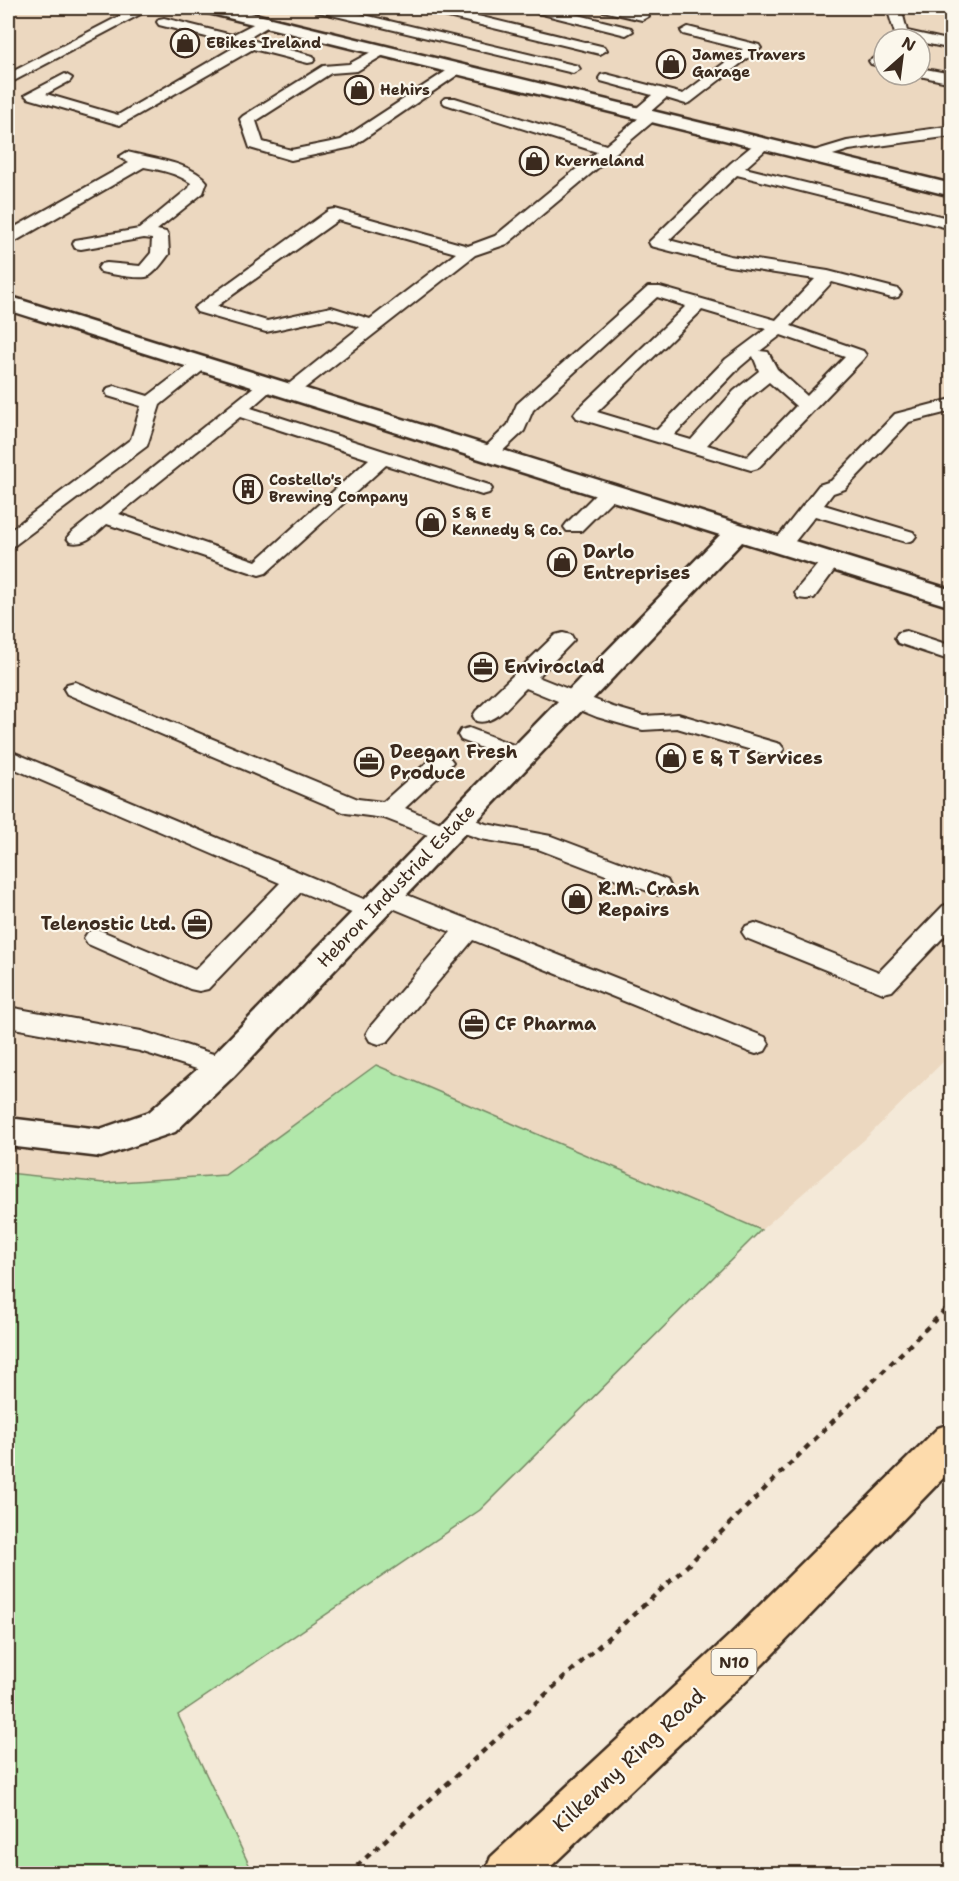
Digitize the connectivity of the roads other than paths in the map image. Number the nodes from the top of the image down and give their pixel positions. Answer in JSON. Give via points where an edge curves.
{"nodes":[{"id":1,"x":145,"y":8,"type":"edge"},
{"id":2,"x":320,"y":8,"type":"edge"},
{"id":3,"x":535,"y":8,"type":"edge"},
{"id":4,"x":608,"y":8,"type":"edge"},
{"id":5,"x":894,"y":8,"type":"edge"},
{"id":6,"x":223,"y":9,"type":"edge"},
{"id":7,"x":454,"y":10,"type":"edge"},
{"id":8,"x":642,"y":16,"type":"dead end"},
{"id":9,"x":267,"y":21,"type":"junction"},
{"id":10,"x":164,"y":22,"type":"dead end"},
{"id":11,"x":416,"y":31,"type":"junction"},
{"id":12,"x":626,"y":31,"type":"dead end"},
{"id":13,"x":688,"y":31,"type":"dead end"},
{"id":14,"x":234,"y":40,"type":"junction"},
{"id":15,"x":251,"y":44,"type":"junction"},
{"id":16,"x":951,"y":45,"type":"edge"},
{"id":17,"x":382,"y":50,"type":"junction"},
{"id":18,"x":600,"y":50,"type":"dead end"},
{"id":19,"x":308,"y":59,"type":"dead end"},
{"id":20,"x":459,"y":69,"type":"junction"},
{"id":21,"x":573,"y":69,"type":"dead end"},
{"id":22,"x":932,"y":75,"type":"edge"},
{"id":23,"x":65,"y":78,"type":"dead end"},
{"id":24,"x":606,"y":78,"type":"dead end"},
{"id":25,"x":951,"y":79,"type":"edge"},
{"id":26,"x":8,"y":80,"type":"edge"},
{"id":27,"x":663,"y":93,"type":"junction"},
{"id":28,"x":450,"y":101,"type":"dead end"},
{"id":29,"x":645,"y":115,"type":"junction"},
{"id":30,"x":951,"y":131,"type":"edge"},
{"id":31,"x":764,"y":144,"type":"junction"},
{"id":32,"x":609,"y":151,"type":"junction"},
{"id":33,"x":813,"y":156,"type":"junction"},
{"id":34,"x":735,"y":170,"type":"junction"},
{"id":35,"x":951,"y":190,"type":"edge"},
{"id":36,"x":951,"y":224,"type":"edge"},
{"id":37,"x":144,"y":233,"type":"junction"},
{"id":38,"x":8,"y":238,"type":"edge"},
{"id":39,"x":81,"y":244,"type":"dead end"},
{"id":40,"x":469,"y":251,"type":"junction"},
{"id":41,"x":107,"y":268,"type":"dead end"},
{"id":42,"x":828,"y":276,"type":"junction"},
{"id":43,"x":892,"y":293,"type":"dead end"},
{"id":44,"x":8,"y":303,"type":"edge"},
{"id":45,"x":699,"y":304,"type":"junction"},
{"id":46,"x":374,"y":326,"type":"junction"},
{"id":47,"x":780,"y":327,"type":"junction"},
{"id":48,"x":757,"y":345,"type":"junction"},
{"id":49,"x":202,"y":364,"type":"junction"},
{"id":50,"x":769,"y":372,"type":"junction"},
{"id":51,"x":278,"y":388,"type":"junction"},
{"id":52,"x":114,"y":392,"type":"dead end"},
{"id":53,"x":151,"y":403,"type":"junction"},
{"id":54,"x":951,"y":405,"type":"edge"},
{"id":55,"x":807,"y":406,"type":"junction"},
{"id":56,"x":237,"y":410,"type":"junction"},
{"id":57,"x":661,"y":437,"type":"junction"},
{"id":58,"x":695,"y":447,"type":"junction"},
{"id":59,"x":488,"y":454,"type":"junction"},
{"id":60,"x":382,"y":457,"type":"junction"},
{"id":61,"x":482,"y":489,"type":"dead end"},
{"id":62,"x":609,"y":492,"type":"junction"},
{"id":63,"x":811,"y":508,"type":"junction"},
{"id":64,"x":105,"y":516,"type":"junction"},
{"id":65,"x":574,"y":527,"type":"dead end"},
{"id":66,"x":737,"y":532,"type":"junction"},
{"id":67,"x":906,"y":536,"type":"dead end"},
{"id":68,"x":77,"y":538,"type":"dead end"},
{"id":69,"x":8,"y":541,"type":"edge"},
{"id":70,"x":781,"y":546,"type":"junction"},
{"id":71,"x":831,"y":561,"type":"junction"},
{"id":72,"x":806,"y":593,"type":"dead end"},
{"id":73,"x":951,"y":599,"type":"edge"},
{"id":74,"x":906,"y":638,"type":"dead end"},
{"id":75,"x":563,"y":640,"type":"dead end"},
{"id":76,"x":951,"y":654,"type":"edge"},
{"id":77,"x":523,"y":679,"type":"junction"},
{"id":78,"x":75,"y":689,"type":"dead end"},
{"id":79,"x":576,"y":700,"type":"junction"},
{"id":80,"x":484,"y":716,"type":"dead end"},
{"id":81,"x":469,"y":735,"type":"dead end"},
{"id":82,"x":772,"y":749,"type":"dead end"},
{"id":83,"x":521,"y":756,"type":"junction"},
{"id":84,"x":8,"y":757,"type":"edge"},
{"id":85,"x":441,"y":762,"type":"dead end"},
{"id":86,"x":388,"y":810,"type":"junction"},
{"id":87,"x":452,"y":828,"type":"junction"},
{"id":88,"x":297,"y":881,"type":"junction"},
{"id":89,"x":658,"y":886,"type":"dead end"},
{"id":90,"x":379,"y":904,"type":"junction"},
{"id":91,"x":951,"y":912,"type":"edge"},
{"id":92,"x":468,"y":928,"type":"junction"},
{"id":93,"x":756,"y":932,"type":"dead end"},
{"id":94,"x":97,"y":938,"type":"dead end"},
{"id":95,"x":8,"y":1017,"type":"edge"},
{"id":96,"x":379,"y":1034,"type":"dead end"},
{"id":97,"x":756,"y":1044,"type":"dead end"},
{"id":98,"x":222,"y":1067,"type":"junction"},
{"id":99,"x":8,"y":1132,"type":"edge"},
{"id":100,"x":951,"y":1441,"type":"edge"},
{"id":101,"x":508,"y":1874,"type":"edge"}],
"edges":[{"from":1,"to":26,"type":"lane"},
{"from":2,"to":11,"type":"lane"},
{"from":3,"to":12,"type":"lane"},
{"from":4,"to":8,"type":"lane"},
{"from":5,"to":16,"type":"lane","via":[[901,34]]},
{"from":6,"to":9,"type":"street"},
{"from":7,"to":11,"type":"lane"},
{"from":7,"to":18,"type":"lane"},
{"from":9,"to":14,"type":"lane"},
{"from":9,"to":17,"type":"street"},
{"from":10,"to":14,"type":"lane"},
{"from":11,"to":21,"type":"lane"},
{"from":13,"to":27,"type":"lane","via":[[754,48],[686,99]]},
{"from":14,"to":15,"type":"lane"},
{"from":15,"to":19,"type":"lane"},
{"from":15,"to":23,"type":"lane","via":[[120,120],[33,96]]},
{"from":17,"to":20,"type":"street"},
{"from":17,"to":20,"type":"lane","via":[[352,68],[328,69],[248,119],[256,145],[291,155],[346,144]]},
{"from":20,"to":29,"type":"street"},
{"from":22,"to":25,"type":"lane"},
{"from":24,"to":27,"type":"lane"},
{"from":27,"to":29,"type":"lane"},
{"from":28,"to":32,"type":"lane"},
{"from":29,"to":31,"type":"street"},
{"from":29,"to":32,"type":"lane"},
{"from":30,"to":33,"type":"lane","via":[[847,146]]},
{"from":31,"to":33,"type":"street"},
{"from":31,"to":34,"type":"lane"},
{"from":32,"to":40,"type":"lane","via":[[501,240]]},
{"from":33,"to":35,"type":"street"},
{"from":34,"to":36,"type":"lane"},
{"from":34,"to":42,"type":"lane","via":[[657,242],[729,261]]},
{"from":37,"to":38,"type":"lane","via":[[197,190],[199,182],[174,168],[134,159]]},
{"from":37,"to":39,"type":"lane"},
{"from":37,"to":41,"type":"lane","via":[[160,236],[160,254],[144,272]]},
{"from":40,"to":46,"type":"lane"},
{"from":40,"to":46,"type":"lane","via":[[335,214],[203,308],[266,327],[331,312]]},
{"from":42,"to":43,"type":"lane"},
{"from":42,"to":47,"type":"lane"},
{"from":44,"to":49,"type":"street"},
{"from":45,"to":47,"type":"lane"},
{"from":45,"to":57,"type":"lane","via":[[584,414]]},
{"from":45,"to":59,"type":"lane","via":[[654,291],[524,408],[517,427]]},
{"from":46,"to":51,"type":"lane"},
{"from":47,"to":48,"type":"lane"},
{"from":47,"to":55,"type":"lane","via":[[857,355]]},
{"from":48,"to":50,"type":"lane"},
{"from":48,"to":57,"type":"lane","via":[[733,363]]},
{"from":49,"to":51,"type":"street"},
{"from":49,"to":53,"type":"lane"},
{"from":50,"to":55,"type":"lane"},
{"from":50,"to":58,"type":"lane","via":[[741,395]]},
{"from":51,"to":56,"type":"lane"},
{"from":51,"to":59,"type":"street"},
{"from":52,"to":53,"type":"lane"},
{"from":53,"to":69,"type":"lane","via":[[140,442]]},
{"from":54,"to":63,"type":"lane","via":[[902,418]]},
{"from":55,"to":58,"type":"lane","via":[[751,464]]},
{"from":56,"to":60,"type":"lane"},
{"from":56,"to":64,"type":"lane"},
{"from":57,"to":58,"type":"lane"},
{"from":59,"to":62,"type":"street"},
{"from":60,"to":61,"type":"lane"},
{"from":60,"to":64,"type":"lane","via":[[259,569]]},
{"from":62,"to":65,"type":"lane"},
{"from":62,"to":66,"type":"street"},
{"from":63,"to":67,"type":"lane"},
{"from":63,"to":70,"type":"lane"},
{"from":64,"to":68,"type":"lane"},
{"from":66,"to":70,"type":"street"},
{"from":66,"to":79,"type":"street","name":"Hebron Industrial Estate"},
{"from":70,"to":71,"type":"street"},
{"from":71,"to":72,"type":"lane"},
{"from":71,"to":73,"type":"street"},
{"from":74,"to":76,"type":"lane"},
{"from":75,"to":77,"type":"lane"},
{"from":77,"to":79,"type":"lane"},
{"from":77,"to":80,"type":"lane"},
{"from":78,"to":86,"type":"lane","via":[[354,807]]},
{"from":79,"to":82,"type":"lane","via":[[644,723],[678,721]]},
{"from":79,"to":83,"type":"street","name":"Hebron Industrial Estate"},
{"from":81,"to":83,"type":"lane"},
{"from":83,"to":87,"type":"street","name":"Hebron Industrial Estate"},
{"from":84,"to":88,"type":"lane"},
{"from":85,"to":86,"type":"lane"},
{"from":86,"to":87,"type":"lane"},
{"from":87,"to":89,"type":"lane","via":[[542,842]]},
{"from":87,"to":90,"type":"street","name":"Hebron Industrial Estate"},
{"from":88,"to":90,"type":"lane"},
{"from":88,"to":94,"type":"lane","via":[[199,982]]},
{"from":90,"to":92,"type":"lane"},
{"from":90,"to":98,"type":"street","name":"Hebron Industrial Estate"},
{"from":91,"to":93,"type":"lane","via":[[883,984]]},
{"from":92,"to":96,"type":"lane"},
{"from":92,"to":97,"type":"lane"},
{"from":95,"to":98,"type":"lane","via":[[141,1041]]},
{"from":98,"to":99,"type":"street","name":"Hebron Industrial Estate","via":[[162,1122],[100,1143]]},
{"from":100,"to":101,"type":"highway","name":"Kilkenny Ring Road","number":"N10","via":[[747,1649]]}]}
